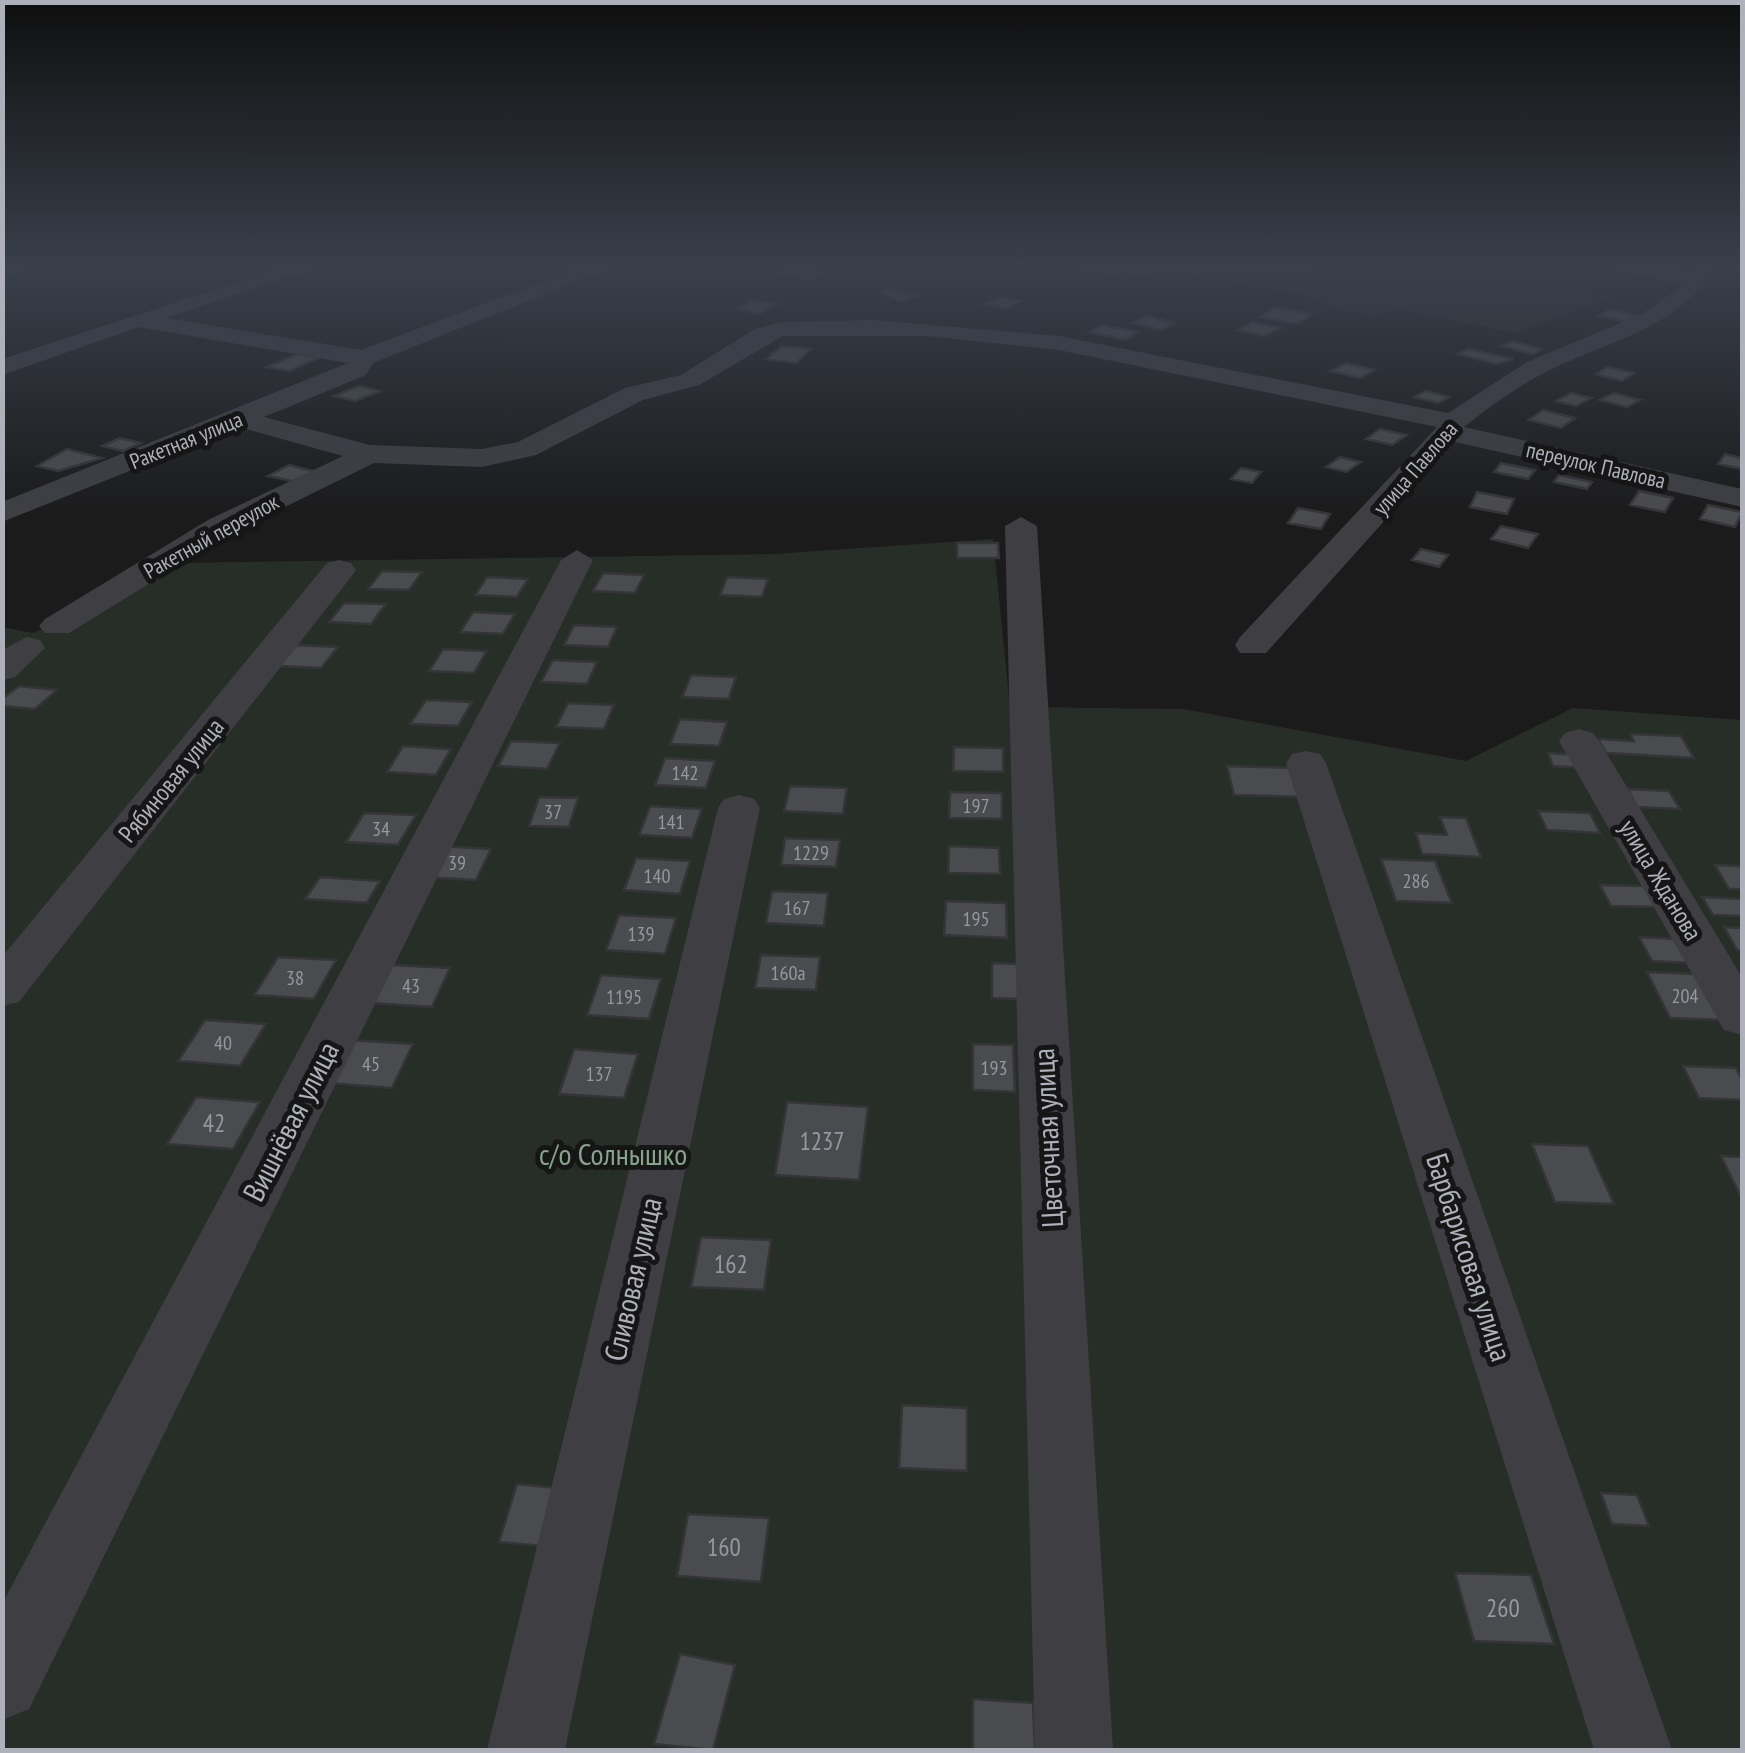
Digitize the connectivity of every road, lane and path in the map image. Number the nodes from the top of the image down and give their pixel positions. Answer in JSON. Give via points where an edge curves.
{"nodes":[{"id":1,"x":53,"y":350,"type":"edge"},
{"id":2,"x":314,"y":350,"type":"edge"},
{"id":3,"x":385,"y":350,"type":"edge"},
{"id":4,"x":738,"y":350,"type":"edge"},
{"id":5,"x":1087,"y":350,"type":"edge"},
{"id":6,"x":1579,"y":350,"type":"edge"},
{"id":7,"x":363,"y":358,"type":"junction"},
{"id":8,"x":1144,"y":360,"type":"joint"},
{"id":9,"x":2,"y":368,"type":"edge"},
{"id":10,"x":239,"y":419,"type":"junction"},
{"id":11,"x":1450,"y":427,"type":"junction"},
{"id":12,"x":369,"y":454,"type":"junction"},
{"id":13,"x":1742,"y":498,"type":"edge"},
{"id":14,"x":2,"y":513,"type":"edge"},
{"id":15,"x":1020,"y":526,"type":"dead end"},
{"id":16,"x":577,"y":560,"type":"dead end"},
{"id":17,"x":340,"y":570,"type":"dead end"},
{"id":18,"x":57,"y":626,"type":"dead end"},
{"id":19,"x":1252,"y":645,"type":"dead end"},
{"id":20,"x":1579,"y":742,"type":"dead end"},
{"id":21,"x":1306,"y":763,"type":"dead end"},
{"id":22,"x":739,"y":808,"type":"dead end"},
{"id":23,"x":2,"y":990,"type":"edge"},
{"id":24,"x":1742,"y":1018,"type":"edge"},
{"id":25,"x":2,"y":1682,"type":"edge"},
{"id":26,"x":526,"y":1750,"type":"edge"},
{"id":27,"x":1074,"y":1750,"type":"edge"},
{"id":28,"x":1633,"y":1750,"type":"edge"}],
"edges":[{"from":1,"to":9,"type":"street"},
{"from":2,"to":7,"type":"street"},
{"from":3,"to":7,"type":"street","name":"Ракетная улица"},
{"from":4,"to":12,"type":"street","name":"Ракетный переулок","via":[[690,380],[617,402],[526,448],[482,458]]},
{"from":5,"to":8,"type":"street","name":"Ракетный переулок"},
{"from":6,"to":11,"type":"street","name":"улица Павлова","via":[[1535,368]]},
{"from":7,"to":10,"type":"street","name":"Ракетная улица","via":[[357,370]]},
{"from":8,"to":11,"type":"street","name":"переулок Павлова"},
{"from":10,"to":12,"type":"street","name":"Ракетный переулок"},
{"from":10,"to":14,"type":"street","name":"Ракетная улица"},
{"from":11,"to":13,"type":"street","name":"переулок Павлова"},
{"from":11,"to":19,"type":"street","name":"улица Павлова"},
{"from":12,"to":18,"type":"street","name":"Ракетный переулок","via":[[219,527]]},
{"from":15,"to":27,"type":"street","name":"Цветочная улица"},
{"from":16,"to":25,"type":"street","name":"Вишнёвая улица"},
{"from":17,"to":23,"type":"street","name":"Рябиновая улица"},
{"from":20,"to":24,"type":"street","name":"улица Жданова"},
{"from":21,"to":28,"type":"street","name":"Барбарисовая улица"},
{"from":22,"to":26,"type":"street","name":"Сливовая улица"}]}
